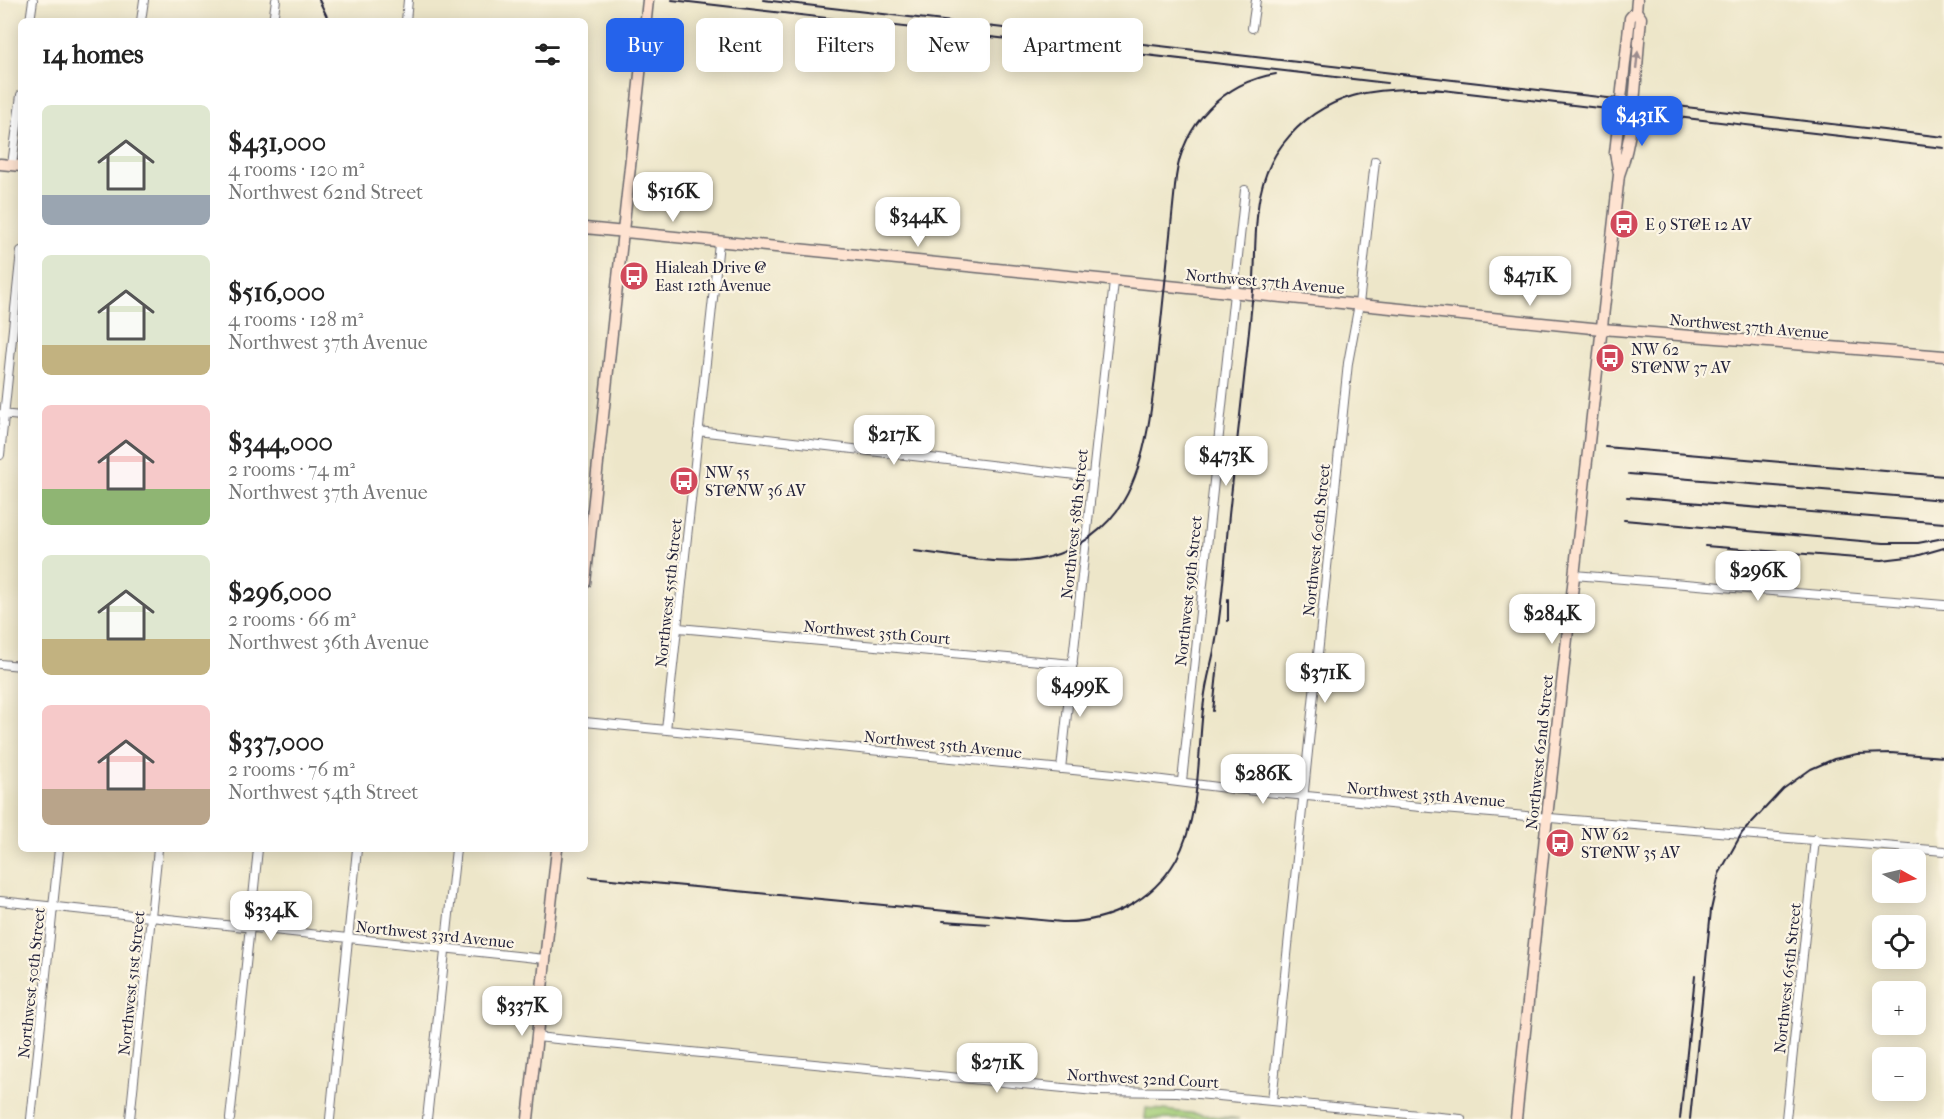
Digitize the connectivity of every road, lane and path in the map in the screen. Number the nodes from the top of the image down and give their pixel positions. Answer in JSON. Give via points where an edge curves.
{"nodes":[{"id":1,"x":33,"y":0,"type":"edge"},
{"id":2,"x":144,"y":0,"type":"edge"},
{"id":3,"x":276,"y":0,"type":"edge"},
{"id":4,"x":408,"y":0,"type":"edge"},
{"id":5,"x":648,"y":0,"type":"edge"},
{"id":6,"x":1256,"y":0,"type":"edge"},
{"id":7,"x":1637,"y":5,"type":"edge"},
{"id":8,"x":30,"y":18,"type":"edge"},
{"id":9,"x":141,"y":18,"type":"edge"},
{"id":10,"x":273,"y":18,"type":"edge"},
{"id":11,"x":406,"y":18,"type":"edge"},
{"id":12,"x":1252,"y":28,"type":"dead end"},
{"id":13,"x":18,"y":148,"type":"edge"},
{"id":14,"x":1375,"y":161,"type":"dead end"},
{"id":15,"x":0,"y":164,"type":"edge"},
{"id":16,"x":17,"y":165,"type":"edge"},
{"id":17,"x":1245,"y":190,"type":"dead end"},
{"id":18,"x":588,"y":228,"type":"edge"},
{"id":19,"x":624,"y":232,"type":"junction"},
{"id":20,"x":719,"y":243,"type":"junction"},
{"id":21,"x":18,"y":277,"type":"edge"},
{"id":22,"x":1114,"y":282,"type":"junction"},
{"id":23,"x":1234,"y":294,"type":"junction"},
{"id":24,"x":1359,"y":304,"type":"junction"},
{"id":25,"x":1602,"y":329,"type":"junction"},
{"id":26,"x":1944,"y":356,"type":"edge"},
{"id":27,"x":2,"y":414,"type":"edge"},
{"id":28,"x":18,"y":416,"type":"edge"},
{"id":29,"x":698,"y":431,"type":"junction"},
{"id":30,"x":0,"y":455,"type":"edge"},
{"id":31,"x":1093,"y":477,"type":"junction"},
{"id":32,"x":590,"y":485,"type":"edge"},
{"id":33,"x":588,"y":524,"type":"edge"},
{"id":34,"x":1574,"y":574,"type":"junction"},
{"id":35,"x":1944,"y":604,"type":"edge"},
{"id":36,"x":679,"y":628,"type":"junction"},
{"id":37,"x":0,"y":664,"type":"edge"},
{"id":38,"x":1073,"y":664,"type":"junction"},
{"id":39,"x":18,"y":666,"type":"edge"},
{"id":40,"x":588,"y":722,"type":"edge"},
{"id":41,"x":666,"y":730,"type":"junction"},
{"id":42,"x":1061,"y":769,"type":"junction"},
{"id":43,"x":1182,"y":781,"type":"junction"},
{"id":44,"x":1303,"y":796,"type":"junction"},
{"id":45,"x":1547,"y":817,"type":"junction"},
{"id":46,"x":1815,"y":839,"type":"junction"},
{"id":47,"x":1944,"y":851,"type":"edge"},
{"id":48,"x":58,"y":852,"type":"edge"},
{"id":49,"x":158,"y":852,"type":"edge"},
{"id":50,"x":258,"y":852,"type":"edge"},
{"id":51,"x":357,"y":852,"type":"edge"},
{"id":52,"x":456,"y":852,"type":"edge"},
{"id":53,"x":557,"y":852,"type":"edge"},
{"id":54,"x":0,"y":901,"type":"edge"},
{"id":55,"x":52,"y":906,"type":"junction"},
{"id":56,"x":152,"y":916,"type":"junction"},
{"id":57,"x":250,"y":927,"type":"junction"},
{"id":58,"x":348,"y":939,"type":"junction"},
{"id":59,"x":446,"y":948,"type":"junction"},
{"id":60,"x":545,"y":959,"type":"junction"},
{"id":61,"x":536,"y":1037,"type":"junction"},
{"id":62,"x":1272,"y":1101,"type":"junction"},
{"id":63,"x":31,"y":1119,"type":"edge"},
{"id":64,"x":130,"y":1119,"type":"edge"},
{"id":65,"x":230,"y":1119,"type":"edge"},
{"id":66,"x":330,"y":1119,"type":"edge"},
{"id":67,"x":427,"y":1119,"type":"edge"},
{"id":68,"x":528,"y":1119,"type":"edge"},
{"id":69,"x":1461,"y":1119,"type":"edge"},
{"id":70,"x":1516,"y":1119,"type":"edge"},
{"id":71,"x":1786,"y":1119,"type":"edge"}],
"edges":[{"from":1,"to":8,"type":"street"},
{"from":2,"to":9,"type":"street"},
{"from":3,"to":10,"type":"street"},
{"from":4,"to":11,"type":"street"},
{"from":5,"to":19,"type":"main road"},
{"from":6,"to":12,"type":"street"},
{"from":7,"to":25,"type":"main road","name":"Northwest 62nd Street","via":[[1630,18],[1626,110],[1615,153],[1619,175]]},
{"from":13,"to":16,"type":"street"},
{"from":14,"to":24,"type":"street","name":"Northwest 60th Street"},
{"from":15,"to":16,"type":"main road"},
{"from":17,"to":23,"type":"street","name":"Northwest 59th Street"},
{"from":18,"to":19,"type":"main road","name":"Northwest 37th Avenue"},
{"from":19,"to":20,"type":"main road","name":"Northwest 37th Avenue"},
{"from":19,"to":32,"type":"main road"},
{"from":20,"to":22,"type":"main road","name":"Northwest 37th Avenue"},
{"from":20,"to":29,"type":"street","name":"Northwest 55th Street"},
{"from":21,"to":27,"type":"street"},
{"from":22,"to":23,"type":"main road","name":"Northwest 37th Avenue"},
{"from":22,"to":31,"type":"street","name":"Northwest 58th Street"},
{"from":23,"to":24,"type":"main road","name":"Northwest 37th Avenue"},
{"from":23,"to":43,"type":"street","name":"Northwest 59th Street"},
{"from":24,"to":25,"type":"main road","name":"Northwest 37th Avenue"},
{"from":24,"to":44,"type":"street","name":"Northwest 60th Street","via":[[1348,363]]},
{"from":25,"to":26,"type":"main road","name":"Northwest 37th Avenue"},
{"from":25,"to":34,"type":"main road","name":"Northwest 62nd Street"},
{"from":27,"to":28,"type":"street"},
{"from":27,"to":30,"type":"street"},
{"from":29,"to":31,"type":"street"},
{"from":29,"to":36,"type":"street","name":"Northwest 55th Street"},
{"from":31,"to":38,"type":"street","name":"Northwest 58th Street"},
{"from":32,"to":33,"type":"main road"},
{"from":34,"to":35,"type":"street"},
{"from":34,"to":45,"type":"main road","name":"Northwest 62nd Street"},
{"from":36,"to":38,"type":"street","name":"Northwest 35th Court"},
{"from":36,"to":41,"type":"street","name":"Northwest 55th Street"},
{"from":37,"to":39,"type":"street"},
{"from":38,"to":42,"type":"street","name":"Northwest 58th Street"},
{"from":40,"to":41,"type":"street","name":"Northwest 35th Avenue"},
{"from":41,"to":42,"type":"street","name":"Northwest 35th Avenue"},
{"from":42,"to":43,"type":"street","name":"Northwest 35th Avenue"},
{"from":43,"to":44,"type":"street","name":"Northwest 35th Avenue"},
{"from":44,"to":45,"type":"street","name":"Northwest 35th Avenue"},
{"from":44,"to":62,"type":"street","name":"Northwest 60th Street"},
{"from":45,"to":46,"type":"street","name":"Northwest 35th Avenue"},
{"from":45,"to":70,"type":"main road","name":"Northwest 62nd Street"},
{"from":46,"to":47,"type":"street","name":"Northwest 35th Avenue"},
{"from":46,"to":71,"type":"street","name":"Northwest 65th Street"},
{"from":48,"to":55,"type":"street","name":"Northwest 50th Street"},
{"from":49,"to":56,"type":"street","name":"Northwest 51st Street"},
{"from":50,"to":57,"type":"street"},
{"from":51,"to":58,"type":"street"},
{"from":52,"to":59,"type":"street"},
{"from":53,"to":60,"type":"main road"},
{"from":54,"to":55,"type":"street","name":"Northwest 33rd Avenue"},
{"from":55,"to":56,"type":"street","name":"Northwest 33rd Avenue"},
{"from":55,"to":63,"type":"street","name":"Northwest 50th Street"},
{"from":56,"to":57,"type":"street","name":"Northwest 33rd Avenue"},
{"from":56,"to":64,"type":"street","name":"Northwest 51st Street"},
{"from":57,"to":58,"type":"street","name":"Northwest 33rd Avenue"},
{"from":57,"to":65,"type":"street"},
{"from":58,"to":59,"type":"street","name":"Northwest 33rd Avenue"},
{"from":58,"to":66,"type":"street"},
{"from":59,"to":60,"type":"street","name":"Northwest 33rd Avenue"},
{"from":59,"to":67,"type":"street"},
{"from":60,"to":61,"type":"main road"},
{"from":61,"to":62,"type":"street","name":"Northwest 32nd Court","via":[[1095,1090],[1177,1092]]},
{"from":61,"to":68,"type":"main road"},
{"from":62,"to":69,"type":"street","name":"Northwest 32nd Court"}]}
